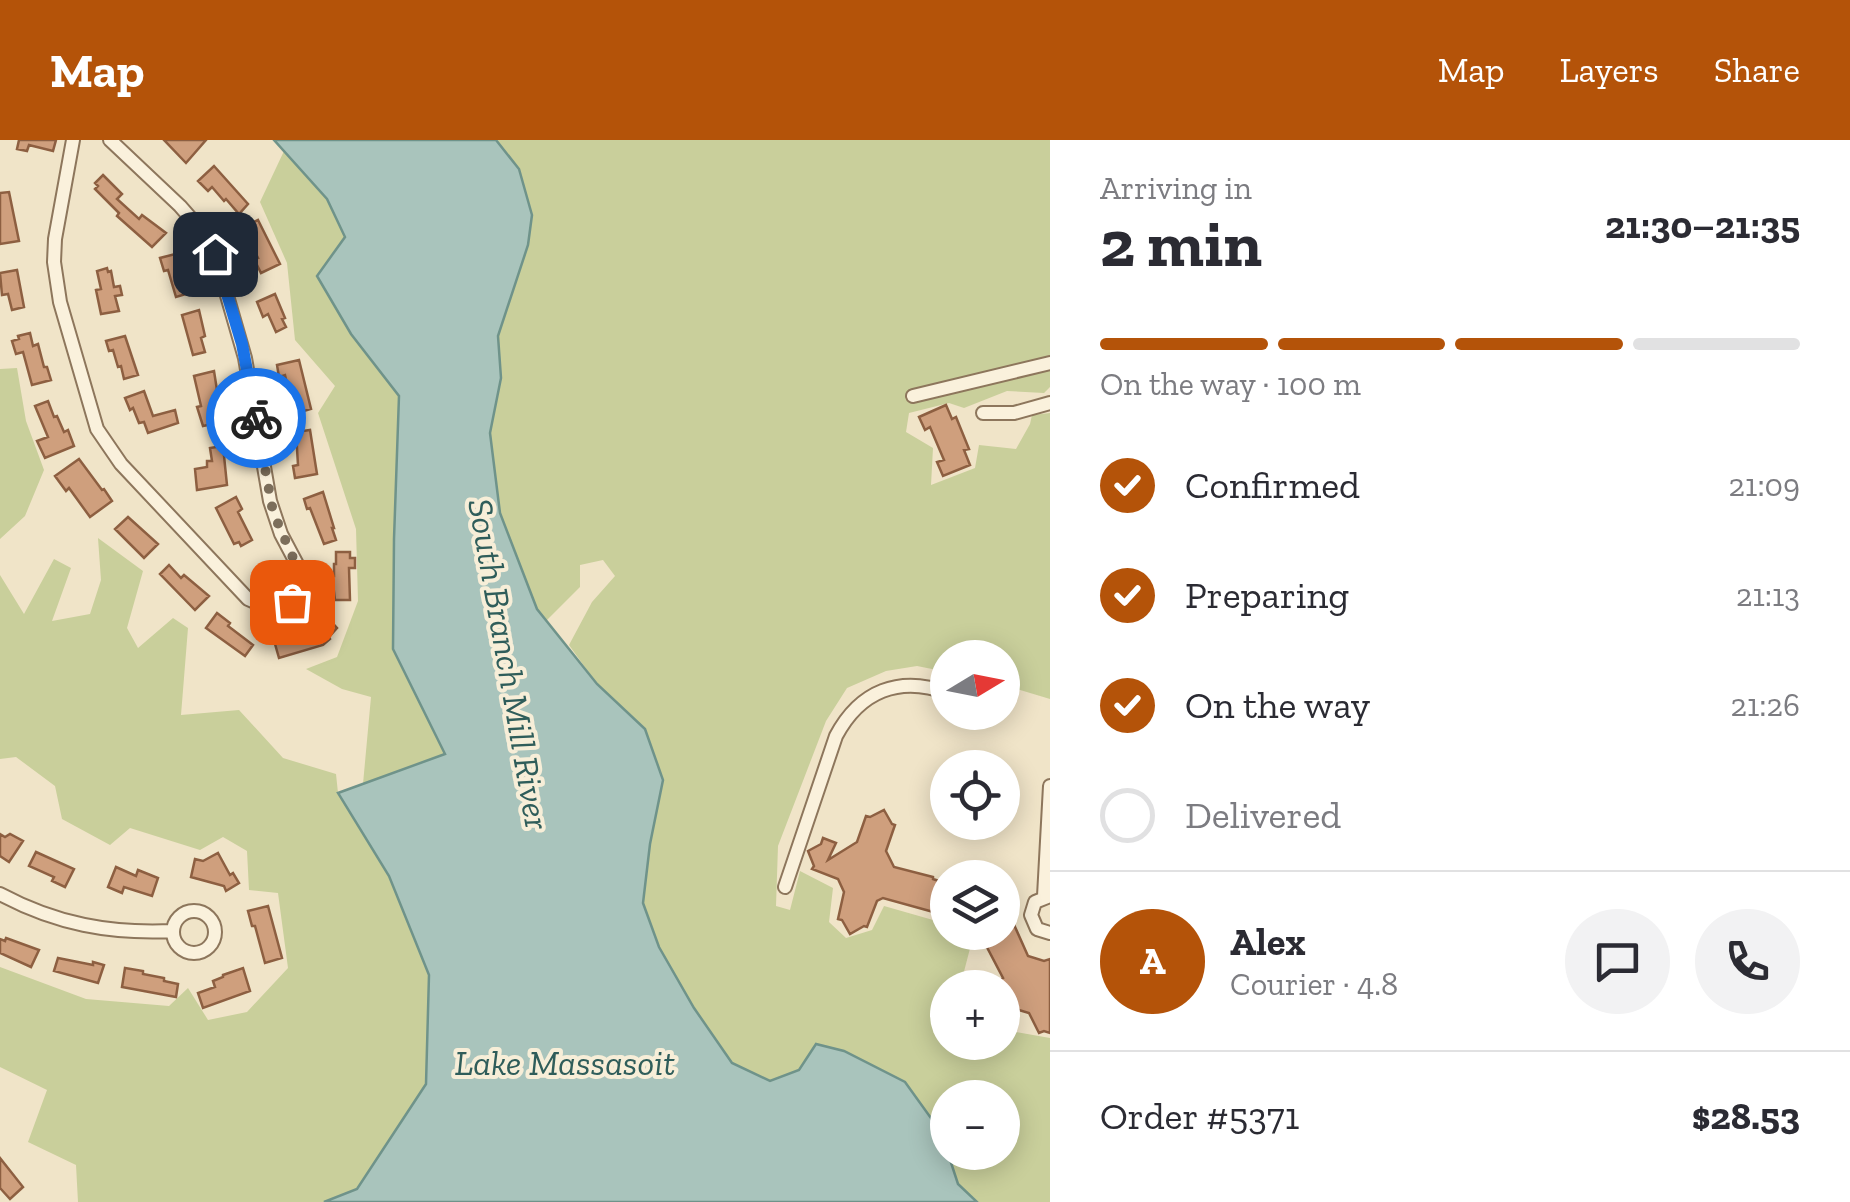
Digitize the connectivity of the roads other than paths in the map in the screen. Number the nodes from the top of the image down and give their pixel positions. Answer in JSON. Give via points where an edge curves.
{"nodes":[{"id":1,"x":73,"y":140,"type":"edge"},
{"id":2,"x":110,"y":140,"type":"edge"},
{"id":3,"x":1050,"y":363,"type":"edge"},
{"id":4,"x":913,"y":396,"type":"dead end"},
{"id":5,"x":1050,"y":403,"type":"edge"},
{"id":6,"x":983,"y":413,"type":"dead end"},
{"id":7,"x":930,"y":689,"type":"edge"},
{"id":8,"x":1050,"y":786,"type":"edge"},
{"id":9,"x":1048,"y":864,"type":"edge"},
{"id":10,"x":785,"y":886,"type":"dead end"},
{"id":11,"x":0,"y":894,"type":"edge"},
{"id":12,"x":1047,"y":896,"type":"edge"},
{"id":13,"x":173,"y":931,"type":"dead end"},
{"id":14,"x":1050,"y":932,"type":"edge"}],
"edges":[{"from":1,"to":2,"type":"street","via":[[54,262],[96,429],[248,598],[288,606],[300,594],[301,576],[273,512],[245,358],[215,254],[180,206]]},
{"from":3,"to":4,"type":"street"},
{"from":5,"to":6,"type":"street"},
{"from":7,"to":10,"type":"street","via":[[886,689],[850,715],[836,736]]},
{"from":8,"to":9,"type":"street"},
{"from":9,"to":12,"type":"street"},
{"from":11,"to":13,"type":"street","via":[[66,922]]},
{"from":12,"to":14,"type":"street","via":[[1030,915],[1037,928]]}]}
